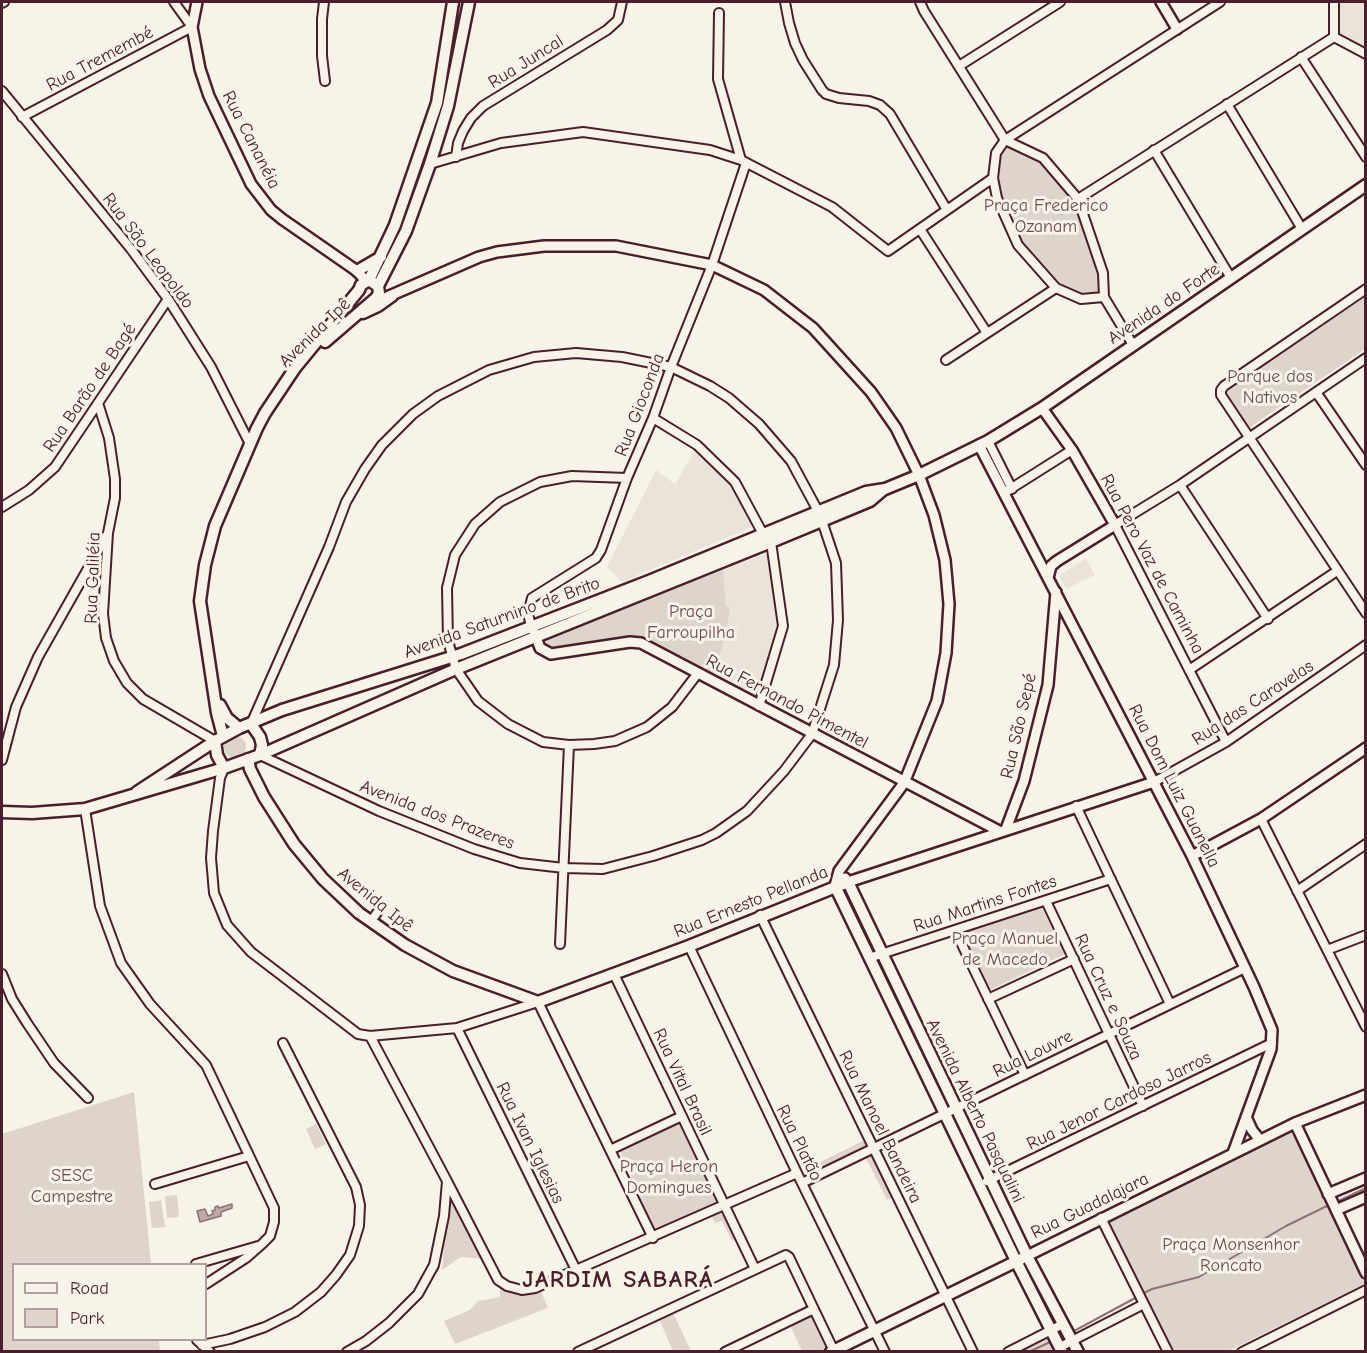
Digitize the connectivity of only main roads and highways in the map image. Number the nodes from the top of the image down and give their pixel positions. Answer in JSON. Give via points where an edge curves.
{"nodes":[{"id":1,"x":453,"y":2,"type":"edge"},
{"id":2,"x":469,"y":2,"type":"edge"},
{"id":3,"x":1365,"y":185,"type":"edge"},
{"id":4,"x":381,"y":257,"type":"junction"},
{"id":5,"x":357,"y":271,"type":"road end"},
{"id":6,"x":371,"y":289,"type":"junction"},
{"id":7,"x":394,"y":295,"type":"road end"},
{"id":8,"x":354,"y":316,"type":"junction"},
{"id":9,"x":281,"y":390,"type":"junction"},
{"id":10,"x":983,"y":443,"type":"joint"},
{"id":11,"x":820,"y":516,"type":"junction"},
{"id":12,"x":767,"y":532,"type":"junction"},
{"id":13,"x":771,"y":543,"type":"junction"},
{"id":14,"x":216,"y":697,"type":"junction"},
{"id":15,"x":251,"y":724,"type":"junction"},
{"id":16,"x":239,"y":728,"type":"junction"},
{"id":17,"x":219,"y":738,"type":"junction"},
{"id":18,"x":260,"y":755,"type":"junction"},
{"id":19,"x":248,"y":759,"type":"junction"},
{"id":20,"x":224,"y":768,"type":"junction"},
{"id":21,"x":137,"y":792,"type":"junction"},
{"id":22,"x":2,"y":812,"type":"edge"},
{"id":23,"x":848,"y":882,"type":"joint"},
{"id":24,"x":835,"y":886,"type":"junction"},
{"id":25,"x":538,"y":1002,"type":"joint"},
{"id":26,"x":1027,"y":1256,"type":"junction"},
{"id":27,"x":1016,"y":1261,"type":"junction"},
{"id":28,"x":1061,"y":1349,"type":"edge"},
{"id":29,"x":832,"y":1350,"type":"edge"},
{"id":30,"x":1078,"y":1352,"type":"edge"}],
"edges":[{"from":1,"to":4,"type":"main road","via":[[437,103]]},
{"from":2,"to":6,"type":"main road","via":[[448,106],[430,164],[406,231]]},
{"from":3,"to":10,"type":"main road","name":"Avenida do Forte","via":[[1042,408]]},
{"from":4,"to":5,"type":"main road"},
{"from":4,"to":6,"type":"main road"},
{"from":6,"to":8,"type":"main road","name":"Avenida Ipê"},
{"from":6,"to":9,"type":"main road","name":"Avenida Ipê","via":[[295,368]]},
{"from":7,"to":8,"type":"main road"},
{"from":8,"to":9,"type":"main road","name":"Avenida Ipê","via":[[332,334]]},
{"from":9,"to":14,"type":"main road","name":"Avenida Ipê","via":[[250,444],[215,526],[205,565],[200,601]]},
{"from":10,"to":11,"type":"main road","name":"Avenida Saturnino de Brito","via":[[885,489],[870,501]]},
{"from":11,"to":12,"type":"main road","name":"Avenida Saturnino de Brito"},
{"from":11,"to":13,"type":"main road","name":"Avenida Saturnino de Brito"},
{"from":12,"to":13,"type":"main road"},
{"from":12,"to":15,"type":"main road","name":"Avenida Saturnino de Brito","via":[[452,657],[282,710]]},
{"from":13,"to":18,"type":"main road","name":"Avenida Saturnino de Brito","via":[[456,669]]},
{"from":14,"to":16,"type":"main road","name":"Avenida Ipê","via":[[226,718]]},
{"from":14,"to":17,"type":"main road","name":"Avenida Ipê"},
{"from":15,"to":16,"type":"main road","name":"Avenida Saturnino de Brito"},
{"from":15,"to":18,"type":"main road","via":[[260,737]]},
{"from":16,"to":17,"type":"main road","name":"Avenida Saturnino de Brito"},
{"from":17,"to":20,"type":"main road","name":"Avenida Ipê","via":[[217,755]]},
{"from":17,"to":21,"type":"main road","name":"Avenida Saturnino de Brito"},
{"from":18,"to":19,"type":"main road","name":"Avenida Saturnino de Brito"},
{"from":19,"to":20,"type":"main road","name":"Avenida Saturnino de Brito"},
{"from":19,"to":25,"type":"main road","name":"Avenida Ipê","via":[[280,824],[340,896],[405,945],[453,971]]},
{"from":20,"to":21,"type":"main road","name":"Avenida Saturnino de Brito"},
{"from":21,"to":22,"type":"main road","name":"Avenida Saturnino de Brito","via":[[85,809]]},
{"from":23,"to":24,"type":"main road","name":"Rua Ernesto Pellanda"},
{"from":23,"to":26,"type":"main road","name":"Avenida Alberto Pasqualini"},
{"from":24,"to":25,"type":"main road","name":"Rua Ernesto Pellanda"},
{"from":24,"to":27,"type":"main road","name":"Avenida Alberto Pasqualini"},
{"from":26,"to":27,"type":"main road","name":"Rua Guadalajara"},
{"from":26,"to":30,"type":"main road","name":"Avenida Alberto Pasqualini"},
{"from":27,"to":28,"type":"main road","name":"Avenida Alberto Pasqualini"},
{"from":27,"to":29,"type":"main road","name":"Rua Guadalajara"}]}
